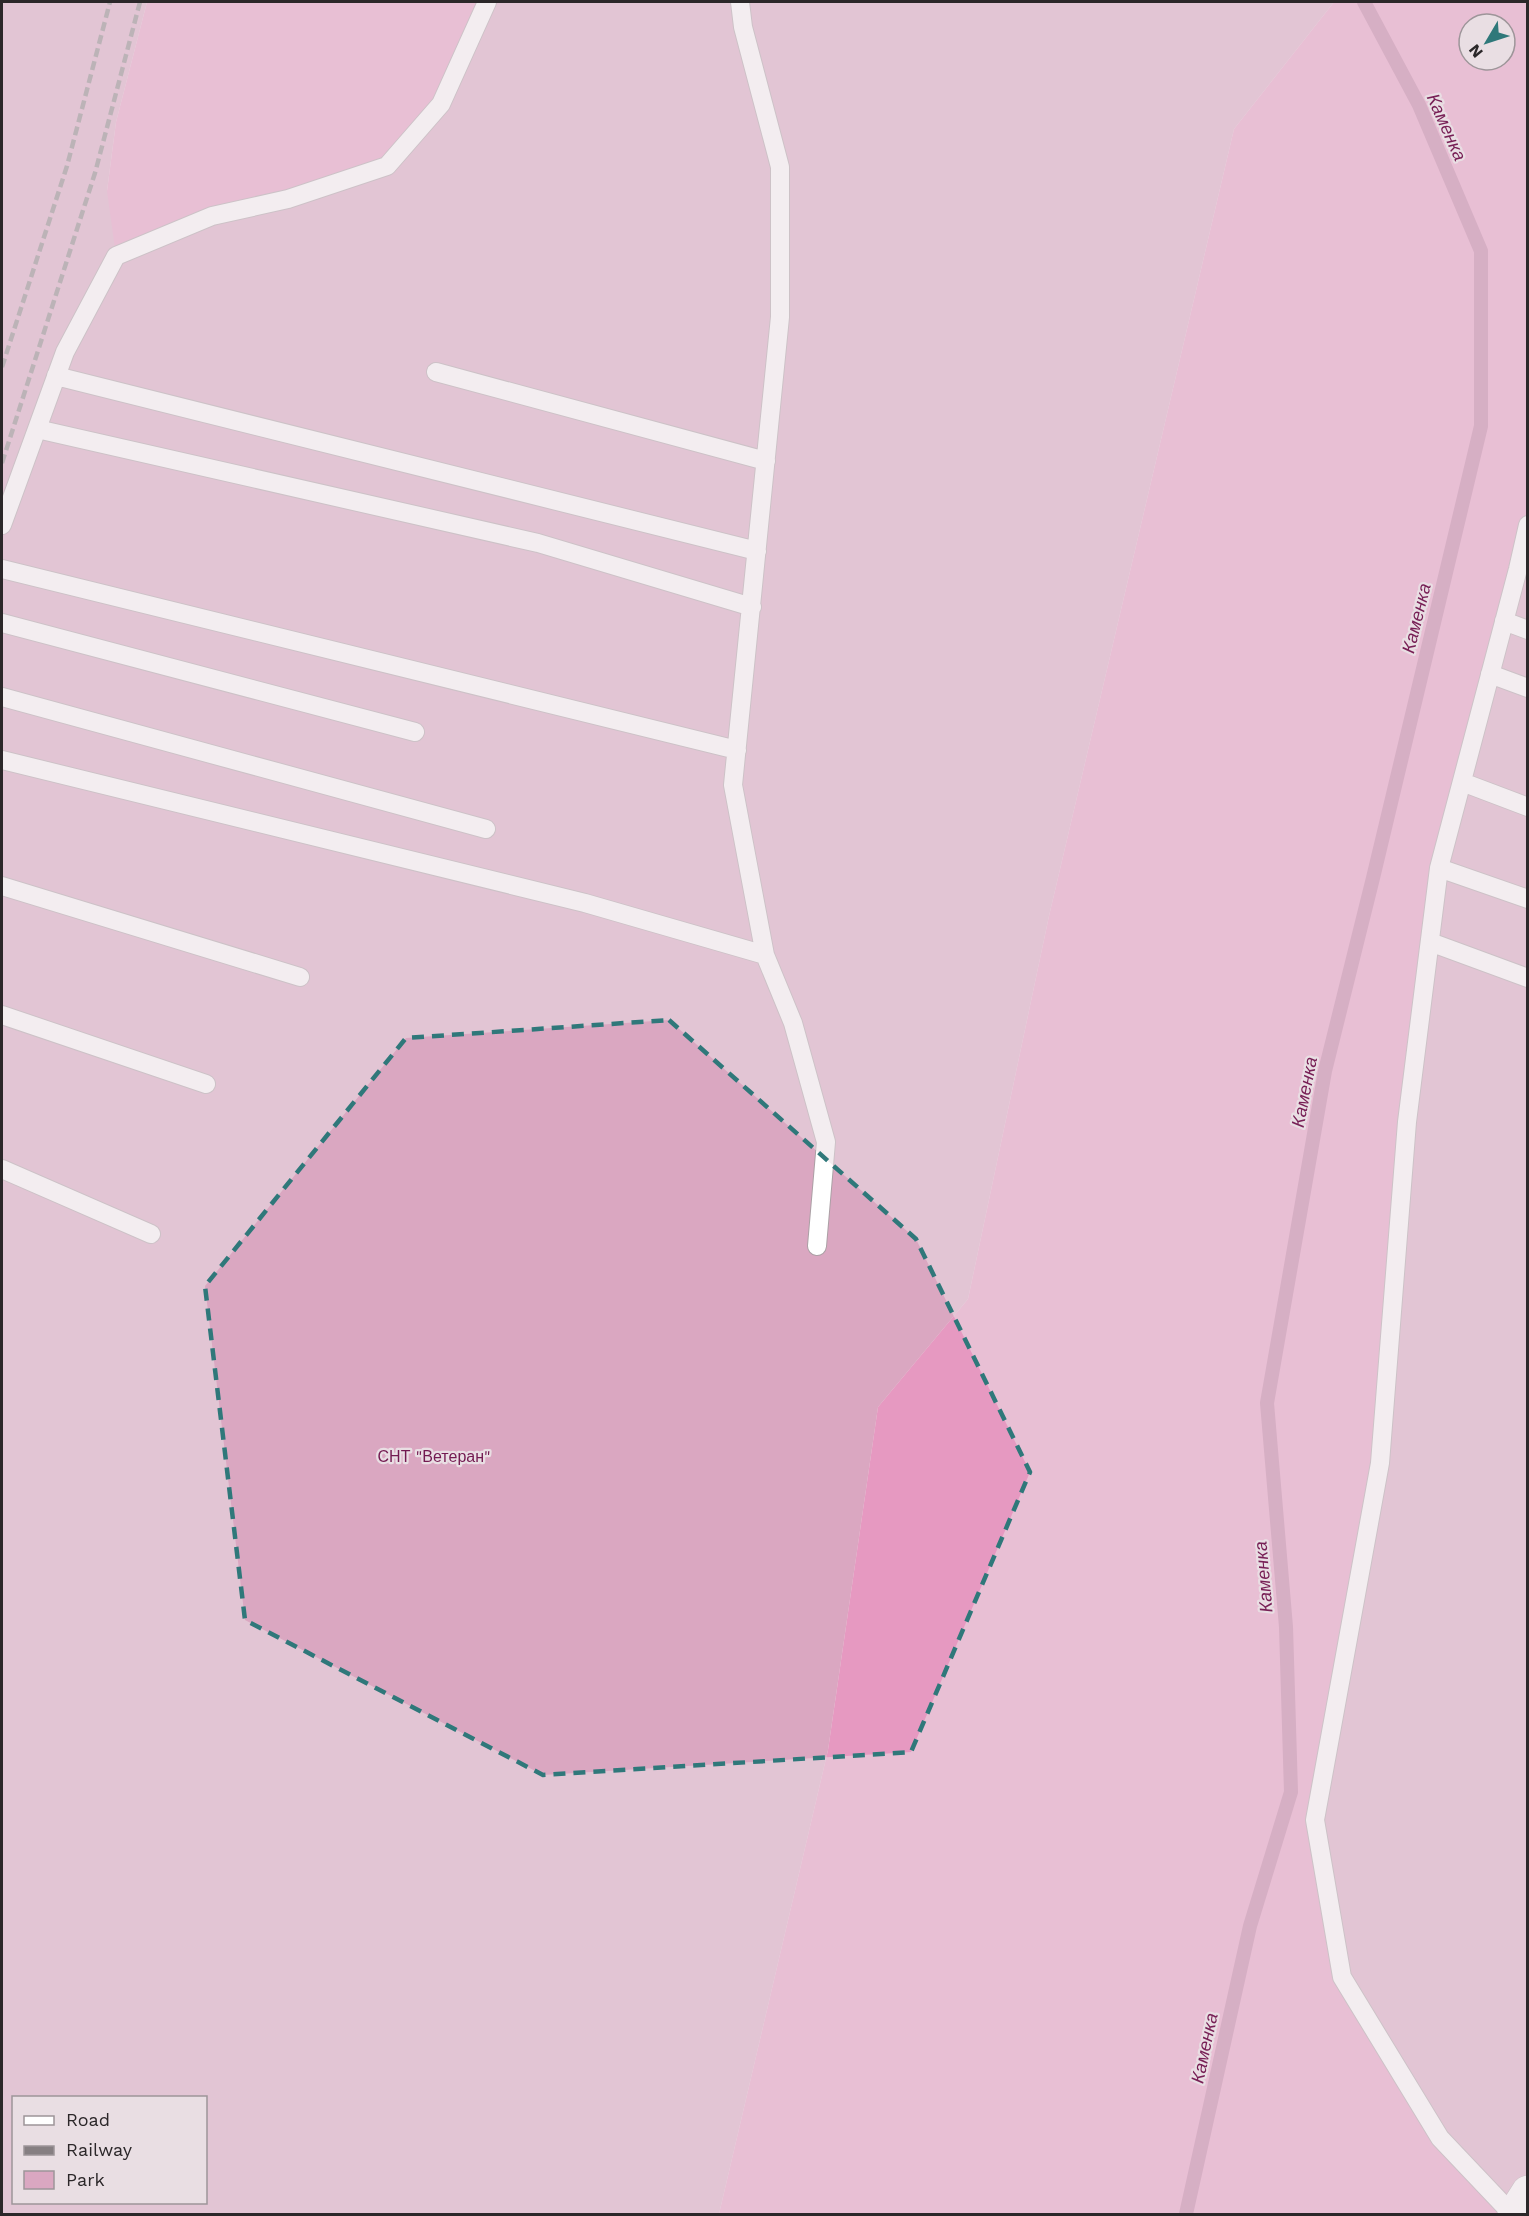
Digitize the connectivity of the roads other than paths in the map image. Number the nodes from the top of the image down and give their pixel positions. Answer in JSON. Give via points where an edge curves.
{"nodes":[{"id":1,"x":487,"y":2,"type":"edge"},
{"id":2,"x":740,"y":2,"type":"edge"},
{"id":3,"x":436,"y":372,"type":"dead end"},
{"id":4,"x":56,"y":376,"type":"junction"},
{"id":5,"x":37,"y":429,"type":"junction"},
{"id":6,"x":766,"y":461,"type":"junction"},
{"id":7,"x":2,"y":525,"type":"edge"},
{"id":8,"x":1527,"y":525,"type":"edge"},
{"id":9,"x":757,"y":551,"type":"junction"},
{"id":10,"x":2,"y":569,"type":"edge"},
{"id":11,"x":1523,"y":570,"type":"edge"},
{"id":12,"x":752,"y":607,"type":"junction"},
{"id":13,"x":1504,"y":621,"type":"junction"},
{"id":14,"x":2,"y":623,"type":"edge"},
{"id":15,"x":1527,"y":630,"type":"edge"},
{"id":16,"x":1490,"y":674,"type":"junction"},
{"id":17,"x":1527,"y":688,"type":"edge"},
{"id":18,"x":2,"y":697,"type":"edge"},
{"id":19,"x":415,"y":732,"type":"dead end"},
{"id":20,"x":737,"y":750,"type":"junction"},
{"id":21,"x":2,"y":760,"type":"edge"},
{"id":22,"x":1462,"y":782,"type":"junction"},
{"id":23,"x":1527,"y":807,"type":"edge"},
{"id":24,"x":486,"y":829,"type":"dead end"},
{"id":25,"x":1439,"y":868,"type":"junction"},
{"id":26,"x":2,"y":886,"type":"edge"},
{"id":27,"x":1527,"y":899,"type":"edge"},
{"id":28,"x":1430,"y":942,"type":"junction"},
{"id":29,"x":765,"y":955,"type":"junction"},
{"id":30,"x":300,"y":977,"type":"dead end"},
{"id":31,"x":1527,"y":978,"type":"edge"},
{"id":32,"x":2,"y":1015,"type":"edge"},
{"id":33,"x":206,"y":1084,"type":"dead end"},
{"id":34,"x":2,"y":1169,"type":"edge"},
{"id":35,"x":151,"y":1234,"type":"dead end"},
{"id":36,"x":817,"y":1246,"type":"dead end"},
{"id":37,"x":1527,"y":2192,"type":"edge"},
{"id":38,"x":1513,"y":2214,"type":"edge"}],
"edges":[{"from":1,"to":4,"type":"lane","via":[[441,104],[387,166],[288,199],[212,216],[116,256]]},
{"from":2,"to":6,"type":"lane","via":[[780,167],[780,317]]},
{"from":3,"to":6,"type":"lane"},
{"from":4,"to":5,"type":"lane"},
{"from":4,"to":9,"type":"lane"},
{"from":5,"to":7,"type":"lane"},
{"from":5,"to":12,"type":"lane","via":[[538,543]]},
{"from":6,"to":9,"type":"lane"},
{"from":8,"to":11,"type":"lane"},
{"from":9,"to":12,"type":"lane"},
{"from":10,"to":20,"type":"lane"},
{"from":11,"to":13,"type":"lane"},
{"from":12,"to":20,"type":"lane"},
{"from":13,"to":15,"type":"lane"},
{"from":13,"to":16,"type":"lane"},
{"from":14,"to":19,"type":"lane"},
{"from":16,"to":17,"type":"lane"},
{"from":16,"to":22,"type":"lane"},
{"from":18,"to":24,"type":"lane"},
{"from":20,"to":29,"type":"lane","via":[[733,785]]},
{"from":21,"to":29,"type":"lane","via":[[585,903]]},
{"from":22,"to":23,"type":"lane"},
{"from":22,"to":25,"type":"lane"},
{"from":25,"to":27,"type":"lane"},
{"from":25,"to":28,"type":"lane"},
{"from":26,"to":30,"type":"lane"},
{"from":28,"to":31,"type":"lane"},
{"from":28,"to":38,"type":"lane","via":[[1407,1122],[1380,1464],[1315,1820],[1342,1977],[1440,2138]]},
{"from":29,"to":36,"type":"lane","via":[[793,1023],[826,1142]]},
{"from":32,"to":33,"type":"lane"},
{"from":34,"to":35,"type":"lane"},
{"from":37,"to":38,"type":"street"}]}
